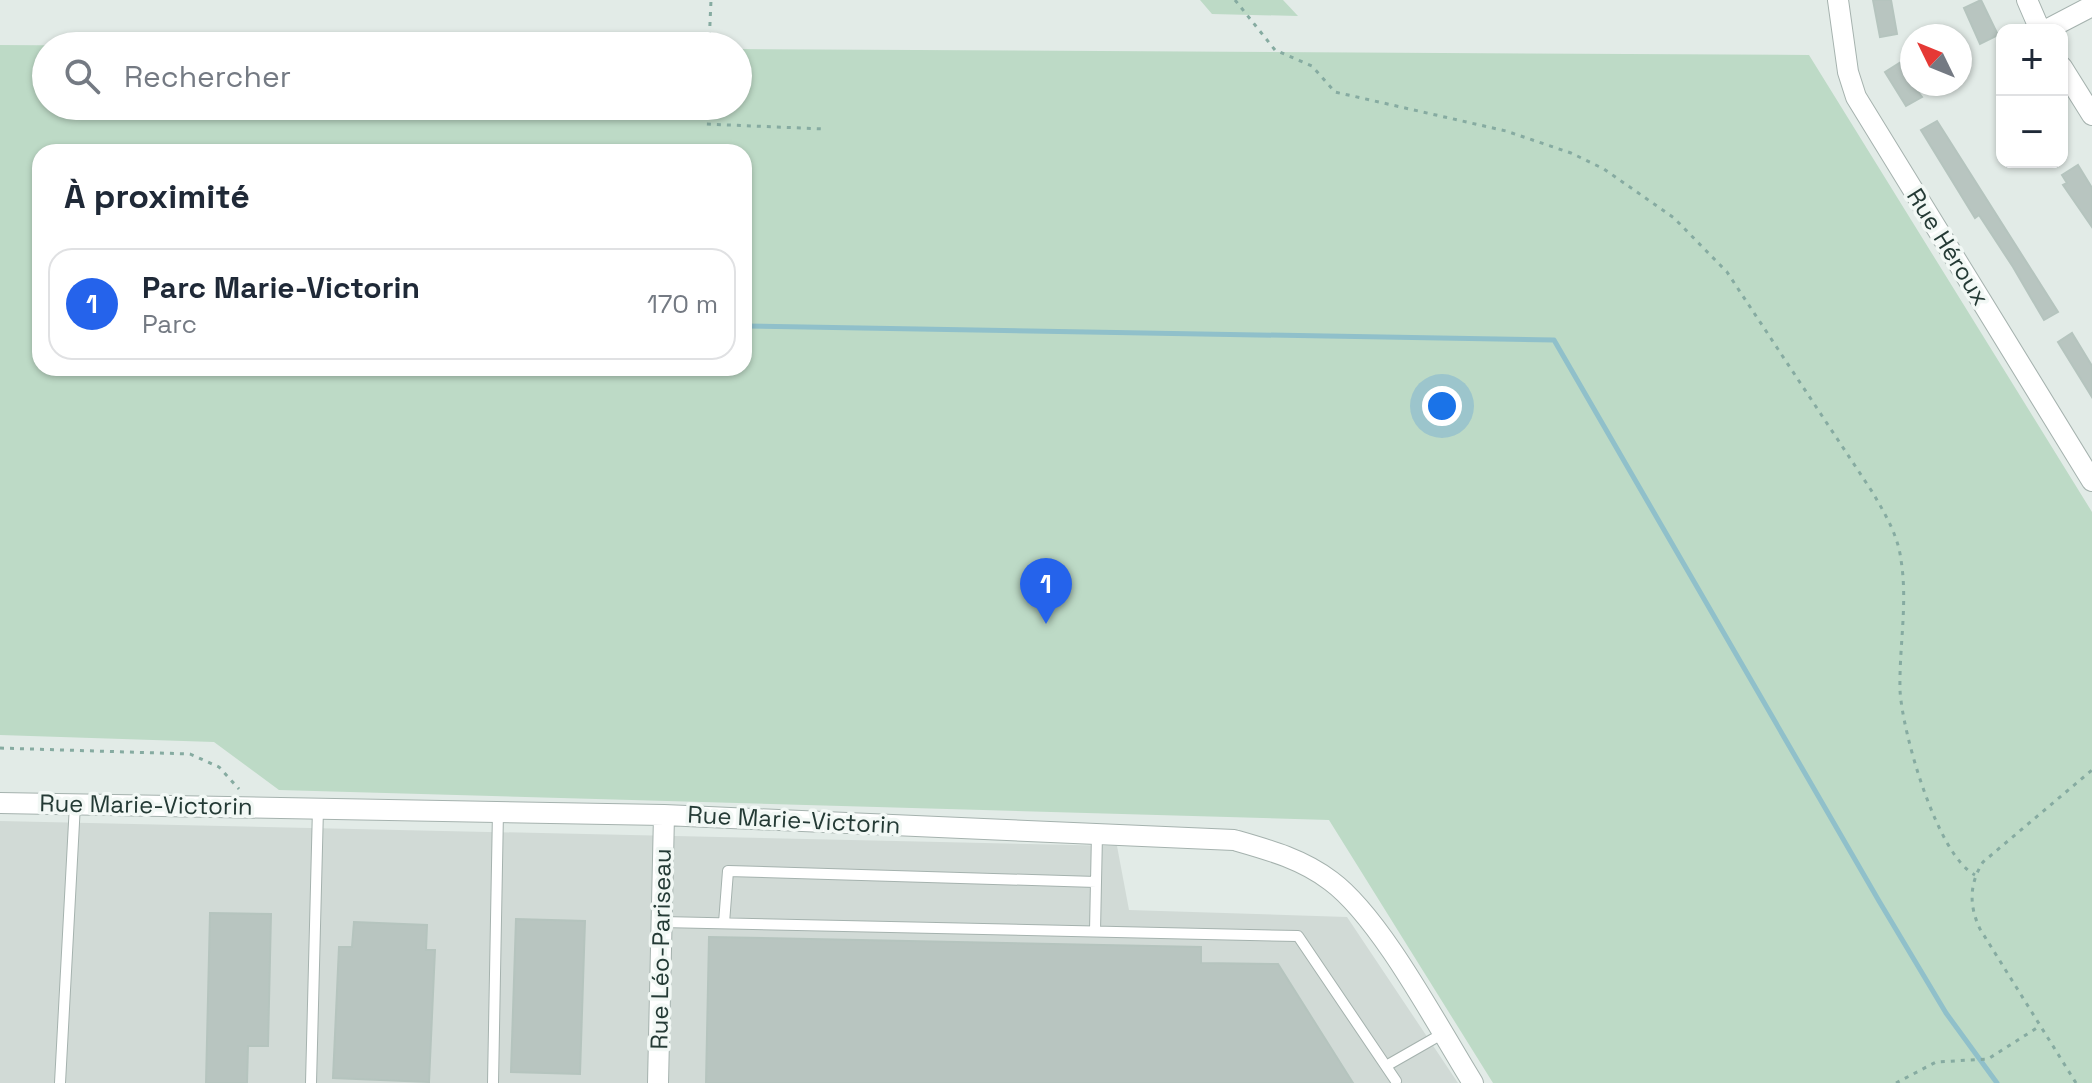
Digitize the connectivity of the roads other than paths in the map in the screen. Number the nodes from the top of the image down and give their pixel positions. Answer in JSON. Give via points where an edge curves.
{"nodes":[{"id":1,"x":1838,"y":0,"type":"edge"},
{"id":2,"x":2027,"y":0,"type":"edge"},
{"id":3,"x":2092,"y":6,"type":"edge"},
{"id":4,"x":2040,"y":24,"type":"edge"},
{"id":5,"x":2055,"y":24,"type":"edge"},
{"id":6,"x":2068,"y":77,"type":"edge"},
{"id":7,"x":2092,"y":115,"type":"edge"},
{"id":8,"x":2092,"y":481,"type":"edge"},
{"id":9,"x":0,"y":803,"type":"edge"},
{"id":10,"x":75,"y":804,"type":"junction"},
{"id":11,"x":318,"y":808,"type":"junction"},
{"id":12,"x":498,"y":811,"type":"junction"},
{"id":13,"x":664,"y":815,"type":"junction"},
{"id":14,"x":1097,"y":834,"type":"junction"},
{"id":15,"x":1096,"y":882,"type":"junction"},
{"id":16,"x":662,"y":922,"type":"junction"},
{"id":17,"x":724,"y":923,"type":"junction"},
{"id":18,"x":1095,"y":931,"type":"junction"},
{"id":19,"x":1442,"y":1034,"type":"junction"},
{"id":20,"x":1386,"y":1066,"type":"junction"},
{"id":21,"x":1396,"y":1081,"type":"dead end"},
{"id":22,"x":60,"y":1083,"type":"edge"},
{"id":23,"x":311,"y":1083,"type":"edge"},
{"id":24,"x":493,"y":1083,"type":"edge"},
{"id":25,"x":658,"y":1083,"type":"edge"},
{"id":26,"x":1473,"y":1083,"type":"edge"}],
"edges":[{"from":1,"to":8,"type":"street","name":"Rue Héroux","via":[[1856,97]]},
{"from":2,"to":4,"type":"street"},
{"from":3,"to":5,"type":"street"},
{"from":6,"to":7,"type":"street"},
{"from":9,"to":10,"type":"street","name":"Rue Marie-Victorin"},
{"from":10,"to":11,"type":"street","name":"Rue Marie-Victorin"},
{"from":10,"to":22,"type":"lane"},
{"from":11,"to":12,"type":"street","name":"Rue Marie-Victorin"},
{"from":11,"to":23,"type":"lane"},
{"from":12,"to":13,"type":"street","name":"Rue Marie-Victorin"},
{"from":12,"to":24,"type":"lane"},
{"from":13,"to":14,"type":"street","name":"Rue Marie-Victorin"},
{"from":13,"to":16,"type":"street","name":"Rue Léo-Pariseau"},
{"from":14,"to":15,"type":"lane"},
{"from":14,"to":19,"type":"street","name":"Rue Marie-Victorin","via":[[1234,840],[1289,856],[1332,881],[1367,916]]},
{"from":15,"to":17,"type":"lane","via":[[728,871]]},
{"from":15,"to":18,"type":"lane"},
{"from":16,"to":17,"type":"lane"},
{"from":16,"to":25,"type":"street","name":"Rue Léo-Pariseau"},
{"from":17,"to":18,"type":"lane"},
{"from":18,"to":20,"type":"lane","via":[[1298,936]]},
{"from":19,"to":20,"type":"lane"},
{"from":19,"to":26,"type":"street","name":"Rue Marie-Victorin"},
{"from":20,"to":21,"type":"lane"}]}
